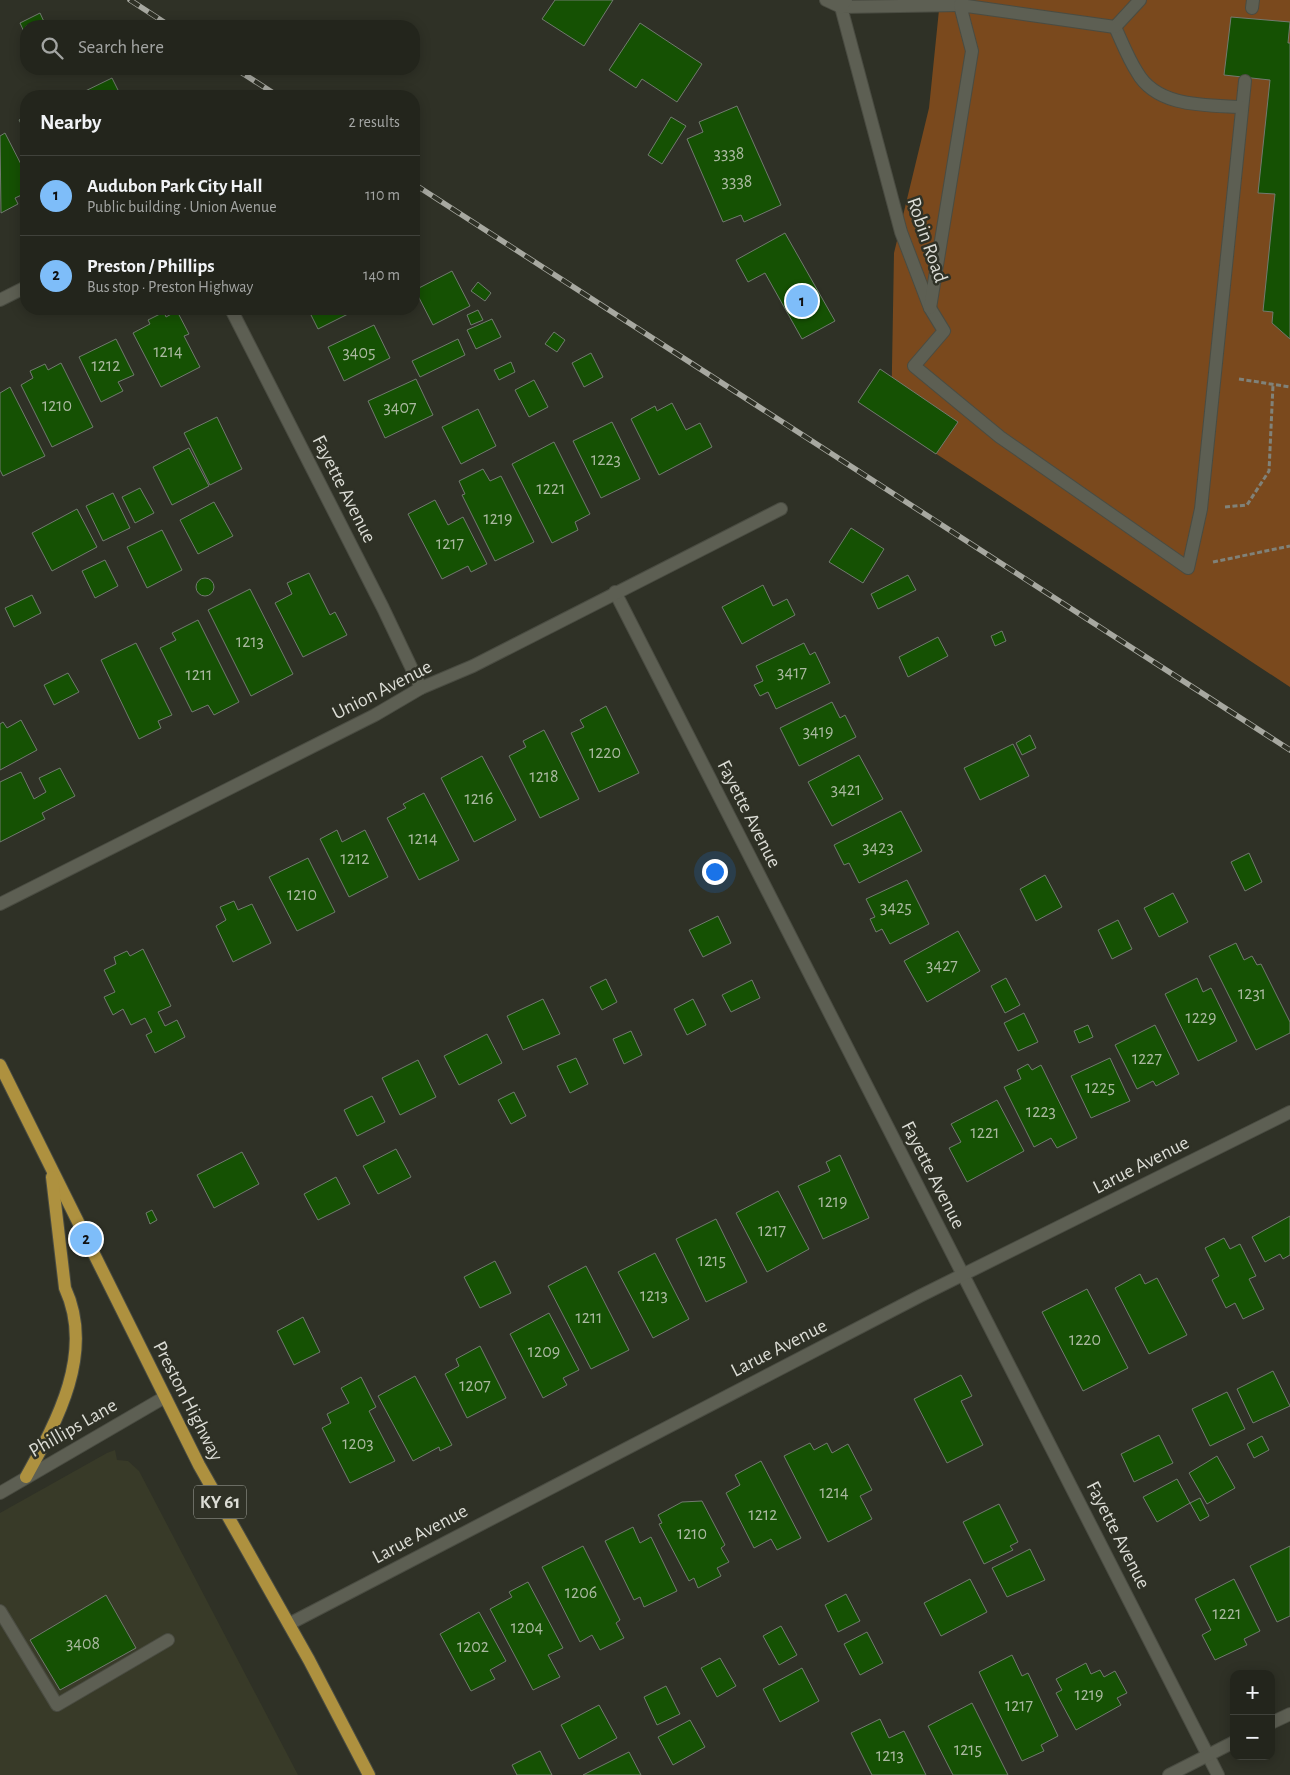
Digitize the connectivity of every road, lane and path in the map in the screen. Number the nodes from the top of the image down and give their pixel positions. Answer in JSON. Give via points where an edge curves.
{"nodes":[{"id":1,"x":826,"y":0,"type":"edge"},
{"id":2,"x":1140,"y":0,"type":"edge"},
{"id":3,"x":960,"y":3,"type":"edge"},
{"id":4,"x":843,"y":4,"type":"edge"},
{"id":5,"x":1116,"y":27,"type":"junction"},
{"id":6,"x":1245,"y":81,"type":"dead end"},
{"id":7,"x":1242,"y":107,"type":"junction"},
{"id":8,"x":20,"y":290,"type":"edge"},
{"id":9,"x":0,"y":300,"type":"edge"},
{"id":10,"x":930,"y":308,"type":"junction"},
{"id":11,"x":234,"y":315,"type":"edge"},
{"id":12,"x":1215,"y":375,"type":"junction"},
{"id":13,"x":1274,"y":385,"type":"junction"},
{"id":14,"x":1290,"y":387,"type":"edge"},
{"id":15,"x":781,"y":509,"type":"dead end"},
{"id":16,"x":1201,"y":509,"type":"junction"},
{"id":17,"x":1290,"y":546,"type":"edge"},
{"id":18,"x":1188,"y":568,"type":"junction"},
{"id":19,"x":615,"y":592,"type":"junction"},
{"id":20,"x":421,"y":688,"type":"junction"},
{"id":21,"x":0,"y":904,"type":"edge"},
{"id":22,"x":0,"y":1064,"type":"edge"},
{"id":23,"x":1290,"y":1112,"type":"edge"},
{"id":24,"x":51,"y":1167,"type":"junction"},
{"id":25,"x":963,"y":1276,"type":"junction"},
{"id":26,"x":165,"y":1397,"type":"junction"},
{"id":27,"x":26,"y":1477,"type":"junction"},
{"id":28,"x":0,"y":1492,"type":"edge"},
{"id":29,"x":0,"y":1611,"type":"edge"},
{"id":30,"x":289,"y":1624,"type":"junction"},
{"id":31,"x":168,"y":1640,"type":"dead end"},
{"id":32,"x":1290,"y":1714,"type":"edge"},
{"id":33,"x":1275,"y":1721,"type":"edge"},
{"id":34,"x":1230,"y":1744,"type":"edge"},
{"id":35,"x":1209,"y":1755,"type":"junction"},
{"id":36,"x":369,"y":1775,"type":"edge"},
{"id":37,"x":1169,"y":1775,"type":"edge"},
{"id":38,"x":1218,"y":1775,"type":"edge"}],
"edges":[{"from":1,"to":4,"type":"street"},
{"from":2,"to":5,"type":"street"},
{"from":3,"to":4,"type":"street"},
{"from":3,"to":5,"type":"street"},
{"from":3,"to":10,"type":"street","via":[[972,51]]},
{"from":4,"to":10,"type":"street","name":"Robin Road","via":[[901,232]]},
{"from":5,"to":7,"type":"street","via":[[1138,74],[1156,93],[1186,104]]},
{"from":6,"to":7,"type":"street"},
{"from":7,"to":12,"type":"street"},
{"from":8,"to":9,"type":"street"},
{"from":10,"to":18,"type":"street","name":"Robin Road","via":[[944,331],[914,366],[1000,437]]},
{"from":11,"to":20,"type":"street","name":"Fayette Avenue"},
{"from":12,"to":13,"type":"path"},
{"from":12,"to":16,"type":"street"},
{"from":13,"to":14,"type":"path"},
{"from":13,"to":16,"type":"path","via":[[1269,471],[1247,505]]},
{"from":15,"to":19,"type":"street","name":"Union Avenue"},
{"from":16,"to":18,"type":"street"},
{"from":17,"to":18,"type":"path"},
{"from":19,"to":20,"type":"street","name":"Union Avenue","via":[[473,666]]},
{"from":19,"to":25,"type":"street","name":"Fayette Avenue"},
{"from":20,"to":21,"type":"street","name":"Union Avenue","via":[[375,715]]},
{"from":22,"to":24,"type":"main road","name":"Preston Highway","number":"KY 61"},
{"from":23,"to":25,"type":"street","name":"Larue Avenue"},
{"from":24,"to":26,"type":"main road","name":"Preston Highway","number":"KY 61"},
{"from":24,"to":27,"type":"main road","via":[[65,1288],[72,1302],[77,1332],[76,1361],[53,1427]]},
{"from":25,"to":30,"type":"street","name":"Larue Avenue"},
{"from":25,"to":35,"type":"street","name":"Fayette Avenue"},
{"from":26,"to":27,"type":"street","name":"Phillips Lane"},
{"from":26,"to":30,"type":"main road","name":"Preston Highway","number":"KY 61"},
{"from":27,"to":28,"type":"street","name":"Phillips Lane"},
{"from":29,"to":31,"type":"street","via":[[57,1705]]},
{"from":30,"to":36,"type":"main road","name":"Preston Highway","number":"KY 61"},
{"from":32,"to":33,"type":"street"},
{"from":34,"to":35,"type":"street"},
{"from":35,"to":37,"type":"street"},
{"from":35,"to":38,"type":"street","name":"Fayette Avenue"}]}
